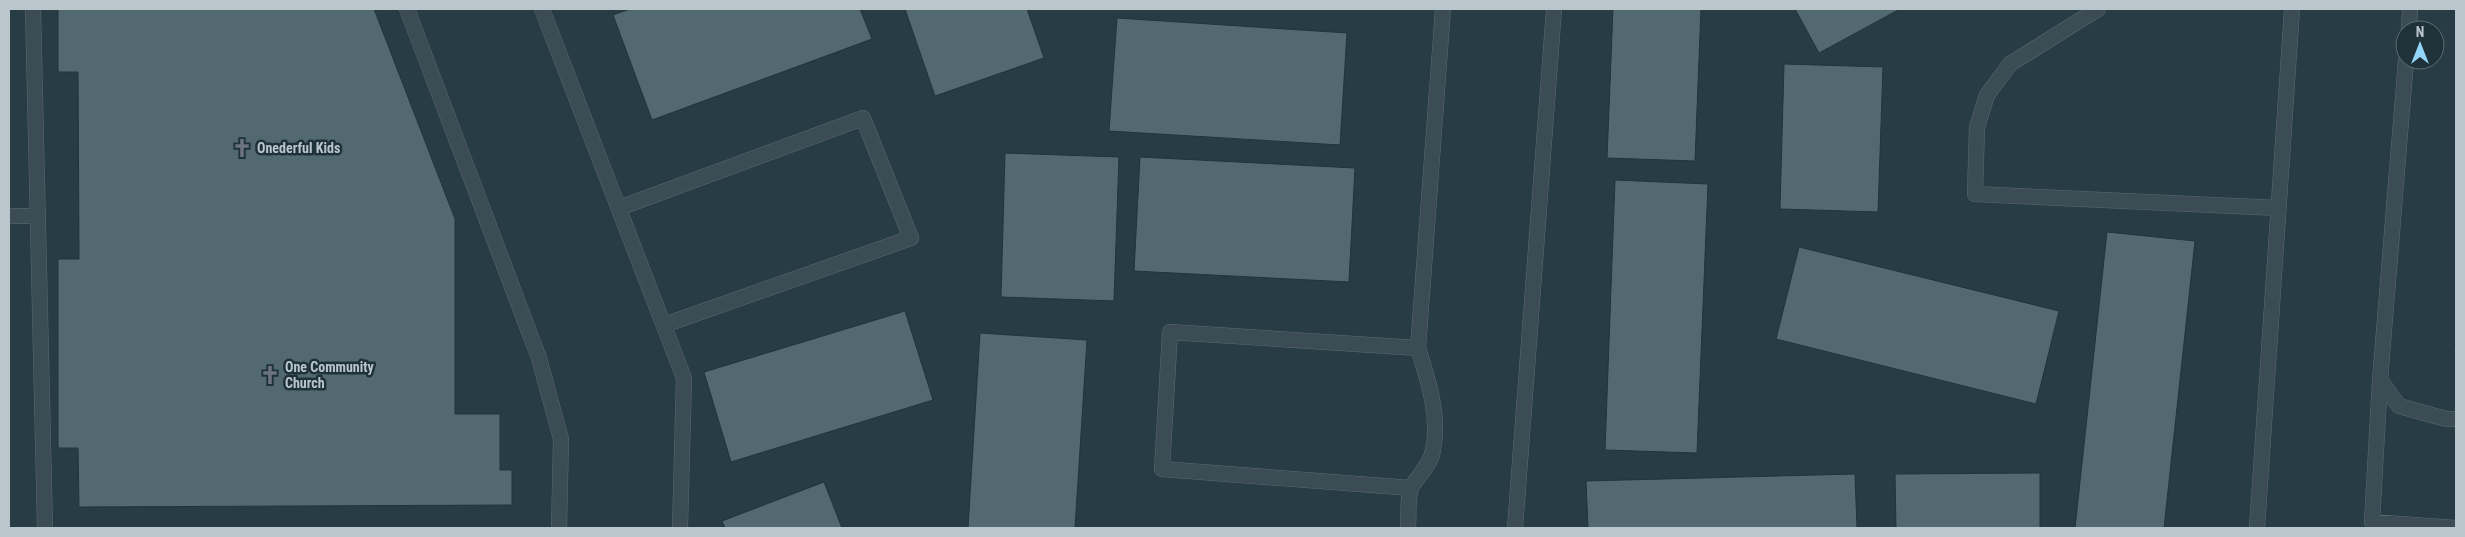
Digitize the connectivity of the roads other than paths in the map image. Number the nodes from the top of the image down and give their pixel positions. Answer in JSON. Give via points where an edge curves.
{"nodes":[{"id":1,"x":33,"y":9,"type":"edge"},
{"id":2,"x":407,"y":9,"type":"edge"},
{"id":3,"x":542,"y":9,"type":"edge"},
{"id":4,"x":1443,"y":9,"type":"edge"},
{"id":5,"x":1554,"y":9,"type":"edge"},
{"id":6,"x":2098,"y":9,"type":"edge"},
{"id":7,"x":2292,"y":9,"type":"edge"},
{"id":8,"x":2405,"y":70,"type":"edge"},
{"id":9,"x":619,"y":208,"type":"junction"},
{"id":10,"x":2278,"y":208,"type":"junction"},
{"id":11,"x":9,"y":216,"type":"edge"},
{"id":12,"x":38,"y":216,"type":"junction"},
{"id":13,"x":664,"y":326,"type":"junction"},
{"id":14,"x":1418,"y":348,"type":"junction"},
{"id":15,"x":2380,"y":380,"type":"junction"},
{"id":16,"x":2456,"y":419,"type":"edge"},
{"id":17,"x":1411,"y":488,"type":"junction"},
{"id":18,"x":45,"y":528,"type":"edge"},
{"id":19,"x":559,"y":528,"type":"edge"},
{"id":20,"x":680,"y":528,"type":"edge"},
{"id":21,"x":1408,"y":528,"type":"edge"},
{"id":22,"x":1515,"y":528,"type":"edge"},
{"id":23,"x":2257,"y":528,"type":"edge"},
{"id":24,"x":2456,"y":528,"type":"edge"}],
"edges":[{"from":1,"to":12,"type":"lane"},
{"from":2,"to":19,"type":"lane","via":[[539,358],[561,439]]},
{"from":3,"to":9,"type":"lane"},
{"from":4,"to":14,"type":"lane"},
{"from":5,"to":22,"type":"lane"},
{"from":6,"to":10,"type":"lane","via":[[2010,64],[1987,95],[1977,127],[1975,194]]},
{"from":7,"to":10,"type":"lane"},
{"from":8,"to":15,"type":"lane"},
{"from":9,"to":13,"type":"lane"},
{"from":9,"to":13,"type":"lane","via":[[863,118],[910,238]]},
{"from":10,"to":23,"type":"lane"},
{"from":11,"to":12,"type":"lane"},
{"from":12,"to":18,"type":"lane"},
{"from":13,"to":20,"type":"lane","via":[[684,378]]},
{"from":14,"to":17,"type":"lane","via":[[1434,410],[1433,451],[1424,472]]},
{"from":14,"to":17,"type":"lane","via":[[1170,332],[1162,469]]},
{"from":15,"to":16,"type":"lane","via":[[2399,406]]},
{"from":15,"to":24,"type":"lane","via":[[2372,522]]},
{"from":17,"to":21,"type":"lane"}]}
